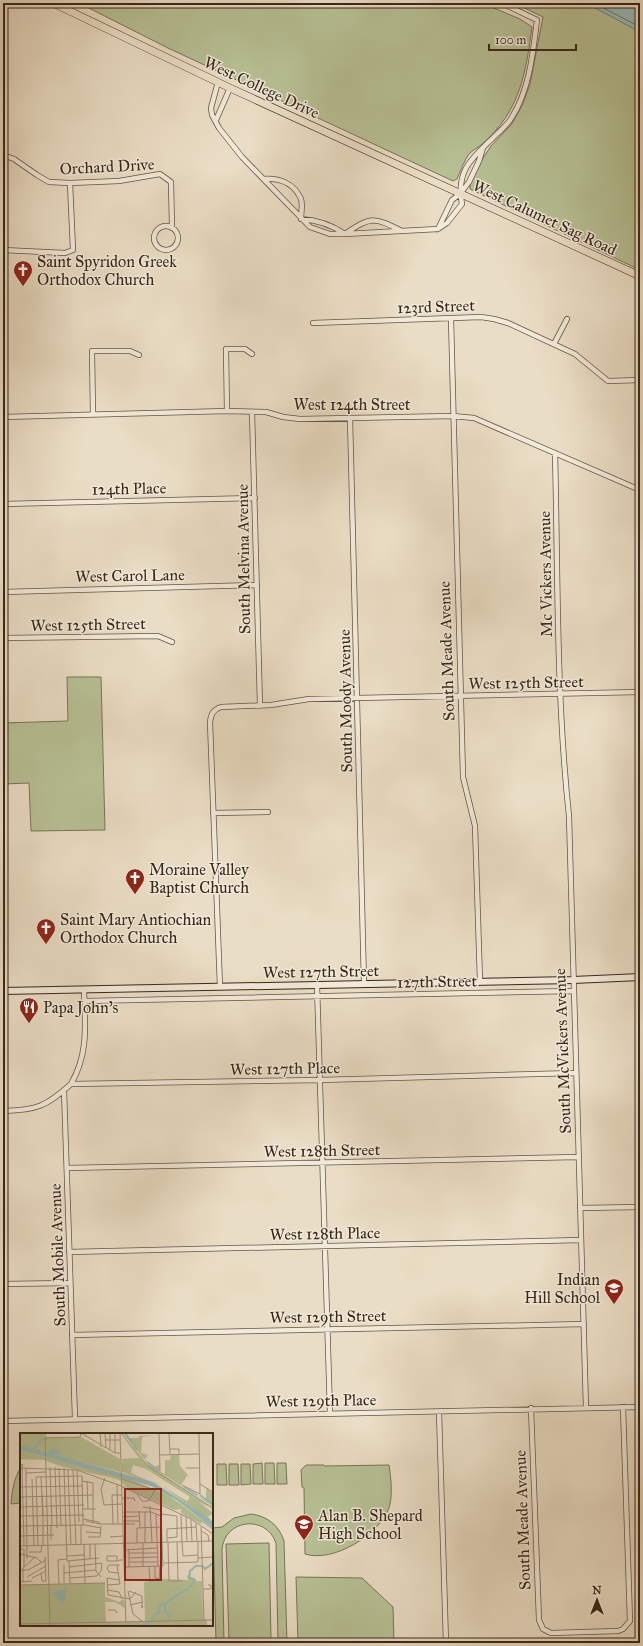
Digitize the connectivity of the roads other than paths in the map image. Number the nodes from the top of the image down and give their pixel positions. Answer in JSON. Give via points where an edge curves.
{"nodes":[{"id":1,"x":53,"y":3,"type":"edge"},
{"id":2,"x":502,"y":3,"type":"edge"},
{"id":3,"x":218,"y":82,"type":"junction"},
{"id":4,"x":230,"y":88,"type":"junction"},
{"id":5,"x":216,"y":120,"type":"junction"},
{"id":6,"x":483,"y":148,"type":"junction"},
{"id":7,"x":3,"y":155,"type":"edge"},
{"id":8,"x":264,"y":179,"type":"junction"},
{"id":9,"x":70,"y":183,"type":"junction"},
{"id":10,"x":460,"y":194,"type":"junction"},
{"id":11,"x":301,"y":219,"type":"junction"},
{"id":12,"x":172,"y":228,"type":"junction"},
{"id":13,"x":438,"y":229,"type":"junction"},
{"id":14,"x":402,"y":231,"type":"junction"},
{"id":15,"x":344,"y":234,"type":"junction"},
{"id":16,"x":3,"y":250,"type":"edge"},
{"id":17,"x":640,"y":276,"type":"edge"},
{"id":18,"x":451,"y":319,"type":"junction"},
{"id":19,"x":567,"y":319,"type":"dead end"},
{"id":20,"x":313,"y":322,"type":"dead end"},
{"id":21,"x":554,"y":344,"type":"junction"},
{"id":22,"x":252,"y":354,"type":"dead end"},
{"id":23,"x":139,"y":355,"type":"dead end"},
{"id":24,"x":640,"y":380,"type":"edge"},
{"id":25,"x":227,"y":411,"type":"junction"},
{"id":26,"x":252,"y":412,"type":"junction"},
{"id":27,"x":93,"y":415,"type":"junction"},
{"id":28,"x":453,"y":416,"type":"junction"},
{"id":29,"x":3,"y":417,"type":"edge"},
{"id":30,"x":350,"y":418,"type":"junction"},
{"id":31,"x":555,"y":453,"type":"junction"},
{"id":32,"x":640,"y":490,"type":"edge"},
{"id":33,"x":255,"y":498,"type":"junction"},
{"id":34,"x":3,"y":504,"type":"edge"},
{"id":35,"x":257,"y":585,"type":"junction"},
{"id":36,"x":3,"y":592,"type":"edge"},
{"id":37,"x":3,"y":638,"type":"edge"},
{"id":38,"x":172,"y":642,"type":"dead end"},
{"id":39,"x":640,"y":692,"type":"edge"},
{"id":40,"x":560,"y":694,"type":"junction"},
{"id":41,"x":460,"y":696,"type":"junction"},
{"id":42,"x":358,"y":698,"type":"junction"},
{"id":43,"x":260,"y":706,"type":"junction"},
{"id":44,"x":268,"y":812,"type":"dead end"},
{"id":45,"x":213,"y":813,"type":"junction"},
{"id":46,"x":640,"y":977,"type":"edge"},
{"id":47,"x":573,"y":980,"type":"junction"},
{"id":48,"x":480,"y":981,"type":"junction"},
{"id":49,"x":364,"y":984,"type":"junction"},
{"id":50,"x":317,"y":985,"type":"junction"},
{"id":51,"x":220,"y":987,"type":"junction"},
{"id":52,"x":84,"y":990,"type":"junction"},
{"id":53,"x":574,"y":991,"type":"junction"},
{"id":54,"x":3,"y":992,"type":"edge"},
{"id":55,"x":317,"y":996,"type":"junction"},
{"id":56,"x":84,"y":1001,"type":"junction"},
{"id":57,"x":575,"y":1073,"type":"junction"},
{"id":58,"x":320,"y":1080,"type":"junction"},
{"id":59,"x":71,"y":1084,"type":"junction"},
{"id":60,"x":64,"y":1090,"type":"junction"},
{"id":61,"x":3,"y":1111,"type":"edge"},
{"id":62,"x":578,"y":1157,"type":"junction"},
{"id":63,"x":323,"y":1163,"type":"junction"},
{"id":64,"x":67,"y":1168,"type":"junction"},
{"id":65,"x":640,"y":1207,"type":"edge"},
{"id":66,"x":580,"y":1208,"type":"junction"},
{"id":67,"x":581,"y":1240,"type":"junction"},
{"id":68,"x":325,"y":1246,"type":"junction"},
{"id":69,"x":69,"y":1252,"type":"junction"},
{"id":70,"x":70,"y":1283,"type":"junction"},
{"id":71,"x":3,"y":1284,"type":"edge"},
{"id":72,"x":584,"y":1324,"type":"junction"},
{"id":73,"x":328,"y":1329,"type":"junction"},
{"id":74,"x":72,"y":1335,"type":"junction"},
{"id":75,"x":623,"y":1407,"type":"junction"},
{"id":76,"x":640,"y":1407,"type":"edge"},
{"id":77,"x":531,"y":1408,"type":"junction"},
{"id":78,"x":586,"y":1408,"type":"junction"},
{"id":79,"x":439,"y":1412,"type":"junction"},
{"id":80,"x":330,"y":1413,"type":"junction"},
{"id":81,"x":75,"y":1418,"type":"junction"},
{"id":82,"x":3,"y":1420,"type":"edge"},
{"id":83,"x":446,"y":1643,"type":"edge"}],
"edges":[{"from":1,"to":3,"type":"main road","name":"West College Drive"},
{"from":2,"to":6,"type":"street","via":[[537,20],[534,51],[525,89],[512,117]]},
{"from":3,"to":4,"type":"main road","name":"West College Drive"},
{"from":3,"to":5,"type":"street","via":[[211,108]]},
{"from":4,"to":5,"type":"street"},
{"from":4,"to":10,"type":"main road","name":"West College Drive"},
{"from":5,"to":8,"type":"street","via":[[219,128],[242,157]]},
{"from":6,"to":10,"type":"street","via":[[469,182]]},
{"from":6,"to":10,"type":"street","via":[[472,157],[466,167]]},
{"from":7,"to":9,"type":"street","name":"Orchard Drive","via":[[14,159],[49,182]]},
{"from":8,"to":11,"type":"street"},
{"from":8,"to":11,"type":"street","via":[[283,180],[294,189],[301,200]]},
{"from":9,"to":12,"type":"street","name":"Orchard Drive","via":[[119,181],[160,174],[171,182]]},
{"from":9,"to":16,"type":"street","via":[[73,250],[65,253]]},
{"from":10,"to":13,"type":"street","via":[[452,200]]},
{"from":10,"to":13,"type":"street","via":[[462,204],[447,223]]},
{"from":10,"to":17,"type":"main road","name":"West Calumet Sag Road"},
{"from":11,"to":15,"type":"street","via":[[322,222]]},
{"from":11,"to":15,"type":"street","via":[[320,232]]},
{"from":12,"to":12,"type":"street","via":[[164,226],[157,231],[154,239],[160,249],[172,249],[177,244],[178,237]]},
{"from":13,"to":14,"type":"street"},
{"from":14,"to":15,"type":"street"},
{"from":14,"to":15,"type":"street","via":[[384,222],[370,219]]},
{"from":18,"to":20,"type":"street","name":"123rd Street"},
{"from":18,"to":21,"type":"street","name":"123rd Street","via":[[494,319]]},
{"from":18,"to":28,"type":"street","name":"South Meade Avenue"},
{"from":19,"to":21,"type":"street"},
{"from":21,"to":24,"type":"street","name":"123rd Street","via":[[575,354],[608,381]]},
{"from":22,"to":25,"type":"street","via":[[245,349],[226,349]]},
{"from":23,"to":27,"type":"street","via":[[130,351],[92,351]]},
{"from":25,"to":26,"type":"street","name":"West 124th Street"},
{"from":25,"to":27,"type":"street","name":"West 124th Street"},
{"from":26,"to":30,"type":"street","name":"West 124th Street","via":[[266,412],[300,419]]},
{"from":26,"to":33,"type":"street","name":"South Melvina Avenue"},
{"from":27,"to":29,"type":"street","name":"West 124th Street"},
{"from":28,"to":30,"type":"street","name":"West 124th Street"},
{"from":28,"to":31,"type":"street","name":"West 124th Street","via":[[474,418]]},
{"from":28,"to":41,"type":"street","name":"South Meade Avenue"},
{"from":30,"to":42,"type":"street","name":"South Moody Avenue"},
{"from":31,"to":32,"type":"street","name":"West 124th Street"},
{"from":31,"to":40,"type":"street","name":"Mc Vickers Avenue"},
{"from":33,"to":34,"type":"street","name":"124th Place"},
{"from":33,"to":35,"type":"street","name":"South Melvina Avenue"},
{"from":35,"to":36,"type":"street","name":"West Carol Lane"},
{"from":35,"to":43,"type":"street","name":"South Melvina Avenue"},
{"from":37,"to":38,"type":"street","name":"West 125th Street","via":[[158,636]]},
{"from":39,"to":40,"type":"street","name":"West 125th Street"},
{"from":40,"to":41,"type":"street","name":"West 125th Street"},
{"from":40,"to":47,"type":"street","name":"South McVickers Avenue","via":[[568,816]]},
{"from":41,"to":42,"type":"street","name":"West 125th Street"},
{"from":41,"to":48,"type":"street","name":"South Meade Avenue","via":[[463,777],[475,826]]},
{"from":42,"to":43,"type":"street","name":"West 125th Street","via":[[309,699]]},
{"from":42,"to":49,"type":"street","name":"South Moody Avenue"},
{"from":43,"to":45,"type":"street","name":"West 125th Street","via":[[221,707],[213,712],[210,722]]},
{"from":44,"to":45,"type":"street"},
{"from":45,"to":51,"type":"street"},
{"from":46,"to":47,"type":"main road","name":"West 127th Street"},
{"from":47,"to":48,"type":"main road","name":"West 127th Street"},
{"from":47,"to":53,"type":"street","name":"South McVickers Avenue"},
{"from":48,"to":49,"type":"main road","name":"West 127th Street"},
{"from":49,"to":50,"type":"main road","name":"West 127th Street"},
{"from":50,"to":51,"type":"main road","name":"West 127th Street"},
{"from":50,"to":55,"type":"street"},
{"from":51,"to":52,"type":"main road","name":"West 127th Street"},
{"from":52,"to":54,"type":"main road","name":"West 127th Street"},
{"from":52,"to":56,"type":"street"},
{"from":53,"to":55,"type":"street","name":"127th Street"},
{"from":53,"to":57,"type":"street","name":"South McVickers Avenue"},
{"from":55,"to":56,"type":"street","name":"127th Street"},
{"from":55,"to":58,"type":"street"},
{"from":56,"to":59,"type":"street","via":[[83,1057]]},
{"from":57,"to":58,"type":"street","name":"West 127th Place"},
{"from":57,"to":62,"type":"street","name":"South McVickers Avenue"},
{"from":58,"to":59,"type":"street","name":"West 127th Place"},
{"from":58,"to":63,"type":"street"},
{"from":59,"to":60,"type":"street"},
{"from":60,"to":61,"type":"street","via":[[40,1107]]},
{"from":60,"to":64,"type":"street","name":"South Mobile Avenue"},
{"from":62,"to":63,"type":"street","name":"West 128th Street"},
{"from":62,"to":66,"type":"street","name":"South McVickers Avenue"},
{"from":63,"to":64,"type":"street","name":"West 128th Street"},
{"from":63,"to":68,"type":"street"},
{"from":64,"to":69,"type":"street","name":"South Mobile Avenue"},
{"from":65,"to":66,"type":"street"},
{"from":66,"to":67,"type":"street","name":"South McVickers Avenue"},
{"from":67,"to":68,"type":"street","name":"West 128th Place"},
{"from":67,"to":72,"type":"street","name":"South McVickers Avenue"},
{"from":68,"to":69,"type":"street","name":"West 128th Place"},
{"from":68,"to":73,"type":"street"},
{"from":69,"to":70,"type":"street","name":"South Mobile Avenue"},
{"from":70,"to":71,"type":"street"},
{"from":70,"to":74,"type":"street","name":"South Mobile Avenue"},
{"from":72,"to":73,"type":"street","name":"West 129th Street"},
{"from":72,"to":78,"type":"street","name":"South McVickers Avenue"},
{"from":73,"to":74,"type":"street","name":"West 129th Street"},
{"from":73,"to":80,"type":"street"},
{"from":74,"to":81,"type":"street","name":"South Mobile Avenue"},
{"from":75,"to":76,"type":"street","name":"West 129th Place"},
{"from":75,"to":77,"type":"street","name":"South Meade Avenue","via":[[630,1617],[627,1625],[618,1631],[552,1632],[543,1629],[539,1620]]},
{"from":75,"to":78,"type":"street","name":"West 129th Place"},
{"from":77,"to":78,"type":"street","name":"West 129th Place"},
{"from":77,"to":79,"type":"street","name":"West 129th Place"},
{"from":79,"to":80,"type":"street","name":"West 129th Place"},
{"from":79,"to":83,"type":"street"},
{"from":80,"to":81,"type":"street","name":"West 129th Place"},
{"from":81,"to":82,"type":"street","name":"West 129th Place"}]}
